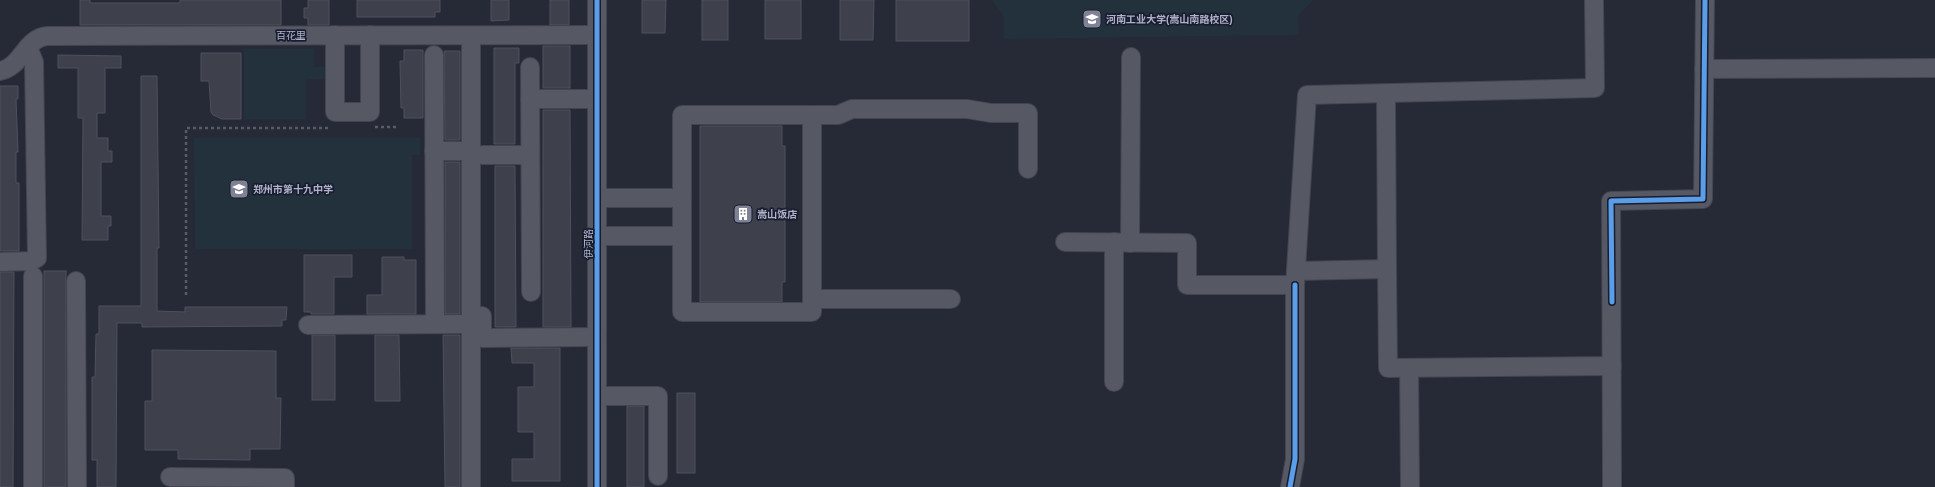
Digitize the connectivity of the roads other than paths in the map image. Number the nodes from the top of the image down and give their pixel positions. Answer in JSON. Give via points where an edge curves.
{"nodes":[{"id":1,"x":597,"y":0,"type":"edge"},
{"id":2,"x":1594,"y":0,"type":"edge"},
{"id":3,"x":1705,"y":0,"type":"edge"},
{"id":4,"x":335,"y":35,"type":"junction"},
{"id":5,"x":370,"y":35,"type":"junction"},
{"id":6,"x":597,"y":35,"type":"junction"},
{"id":7,"x":470,"y":42,"type":"dead end"},
{"id":8,"x":28,"y":47,"type":"junction"},
{"id":9,"x":434,"y":55,"type":"dead end"},
{"id":10,"x":1130,"y":57,"type":"dead end"},
{"id":11,"x":530,"y":67,"type":"dead end"},
{"id":12,"x":1935,"y":68,"type":"edge"},
{"id":13,"x":1704,"y":69,"type":"junction"},
{"id":14,"x":0,"y":71,"type":"edge"},
{"id":15,"x":482,"y":97,"type":"dead end"},
{"id":16,"x":530,"y":99,"type":"junction"},
{"id":17,"x":597,"y":99,"type":"junction"},
{"id":18,"x":1386,"y":101,"type":"dead end"},
{"id":19,"x":812,"y":115,"type":"junction"},
{"id":20,"x":434,"y":152,"type":"junction"},
{"id":21,"x":476,"y":153,"type":"junction"},
{"id":22,"x":530,"y":155,"type":"junction"},
{"id":23,"x":1028,"y":169,"type":"dead end"},
{"id":24,"x":597,"y":198,"type":"junction"},
{"id":25,"x":682,"y":198,"type":"junction"},
{"id":26,"x":597,"y":236,"type":"junction"},
{"id":27,"x":682,"y":236,"type":"junction"},
{"id":28,"x":1065,"y":242,"type":"dead end"},
{"id":29,"x":1122,"y":243,"type":"junction"},
{"id":30,"x":0,"y":262,"type":"edge"},
{"id":31,"x":1387,"y":270,"type":"junction"},
{"id":32,"x":33,"y":276,"type":"dead end"},
{"id":33,"x":1296,"y":278,"type":"junction"},
{"id":34,"x":76,"y":281,"type":"dead end"},
{"id":35,"x":531,"y":292,"type":"dead end"},
{"id":36,"x":812,"y":299,"type":"junction"},
{"id":37,"x":951,"y":299,"type":"dead end"},
{"id":38,"x":435,"y":324,"type":"junction"},
{"id":39,"x":471,"y":324,"type":"junction"},
{"id":40,"x":308,"y":325,"type":"dead end"},
{"id":41,"x":597,"y":337,"type":"junction"},
{"id":42,"x":1612,"y":366,"type":"junction"},
{"id":43,"x":1409,"y":368,"type":"junction"},
{"id":44,"x":1114,"y":382,"type":"dead end"},
{"id":45,"x":597,"y":396,"type":"junction"},
{"id":46,"x":658,"y":476,"type":"dead end"},
{"id":47,"x":170,"y":477,"type":"dead end"},
{"id":48,"x":33,"y":487,"type":"edge"},
{"id":49,"x":78,"y":487,"type":"edge"},
{"id":50,"x":285,"y":487,"type":"edge"},
{"id":51,"x":471,"y":487,"type":"edge"},
{"id":52,"x":597,"y":487,"type":"edge"},
{"id":53,"x":1290,"y":487,"type":"edge"},
{"id":54,"x":1410,"y":487,"type":"edge"},
{"id":55,"x":1612,"y":487,"type":"edge"}],
"edges":[{"from":1,"to":6,"type":"street","name":"伊河路"},
{"from":2,"to":33,"type":"street","via":[[1595,88],[1307,95]]},
{"from":3,"to":13,"type":"street"},
{"from":4,"to":5,"type":"street","name":"百花里"},
{"from":4,"to":5,"type":"street","via":[[335,112],[370,112]]},
{"from":4,"to":8,"type":"street","name":"百花里","via":[[40,36]]},
{"from":5,"to":6,"type":"street","name":"百花里"},
{"from":6,"to":17,"type":"street","name":"伊河路"},
{"from":7,"to":21,"type":"street"},
{"from":8,"to":14,"type":"street","name":"百花里","via":[[11,68]]},
{"from":8,"to":30,"type":"street","via":[[34,62],[37,258],[31,262]]},
{"from":9,"to":20,"type":"street"},
{"from":10,"to":29,"type":"street"},
{"from":11,"to":16,"type":"street"},
{"from":12,"to":13,"type":"street"},
{"from":13,"to":42,"type":"street","via":[[1703,199],[1611,201]]},
{"from":15,"to":21,"type":"street"},
{"from":16,"to":17,"type":"street"},
{"from":16,"to":22,"type":"street"},
{"from":17,"to":24,"type":"street","name":"伊河路"},
{"from":18,"to":31,"type":"street"},
{"from":19,"to":23,"type":"street","via":[[838,115],[852,109],[967,109],[991,113],[1028,113]]},
{"from":19,"to":25,"type":"street","via":[[682,115]]},
{"from":19,"to":36,"type":"street"},
{"from":20,"to":21,"type":"street"},
{"from":20,"to":38,"type":"street"},
{"from":21,"to":22,"type":"street"},
{"from":21,"to":39,"type":"street"},
{"from":21,"to":41,"type":"street","via":[[482,338]]},
{"from":22,"to":35,"type":"street"},
{"from":24,"to":25,"type":"street"},
{"from":24,"to":26,"type":"street","name":"伊河路"},
{"from":25,"to":27,"type":"street"},
{"from":26,"to":27,"type":"street"},
{"from":26,"to":41,"type":"street","name":"伊河路"},
{"from":27,"to":36,"type":"street","via":[[682,312],[812,312]]},
{"from":28,"to":29,"type":"street"},
{"from":29,"to":33,"type":"street","via":[[1187,243],[1187,285]]},
{"from":29,"to":44,"type":"street"},
{"from":31,"to":33,"type":"street"},
{"from":31,"to":43,"type":"street","via":[[1388,368]]},
{"from":32,"to":48,"type":"street"},
{"from":33,"to":53,"type":"street","via":[[1295,459]]},
{"from":34,"to":49,"type":"street"},
{"from":36,"to":37,"type":"street"},
{"from":38,"to":39,"type":"street"},
{"from":38,"to":40,"type":"street"},
{"from":39,"to":51,"type":"street"},
{"from":41,"to":45,"type":"street","name":"伊河路"},
{"from":42,"to":43,"type":"street"},
{"from":42,"to":55,"type":"street"},
{"from":43,"to":54,"type":"street"},
{"from":45,"to":46,"type":"street","via":[[658,396]]},
{"from":45,"to":52,"type":"street","name":"伊河路"},
{"from":47,"to":50,"type":"street","via":[[285,478]]}]}
